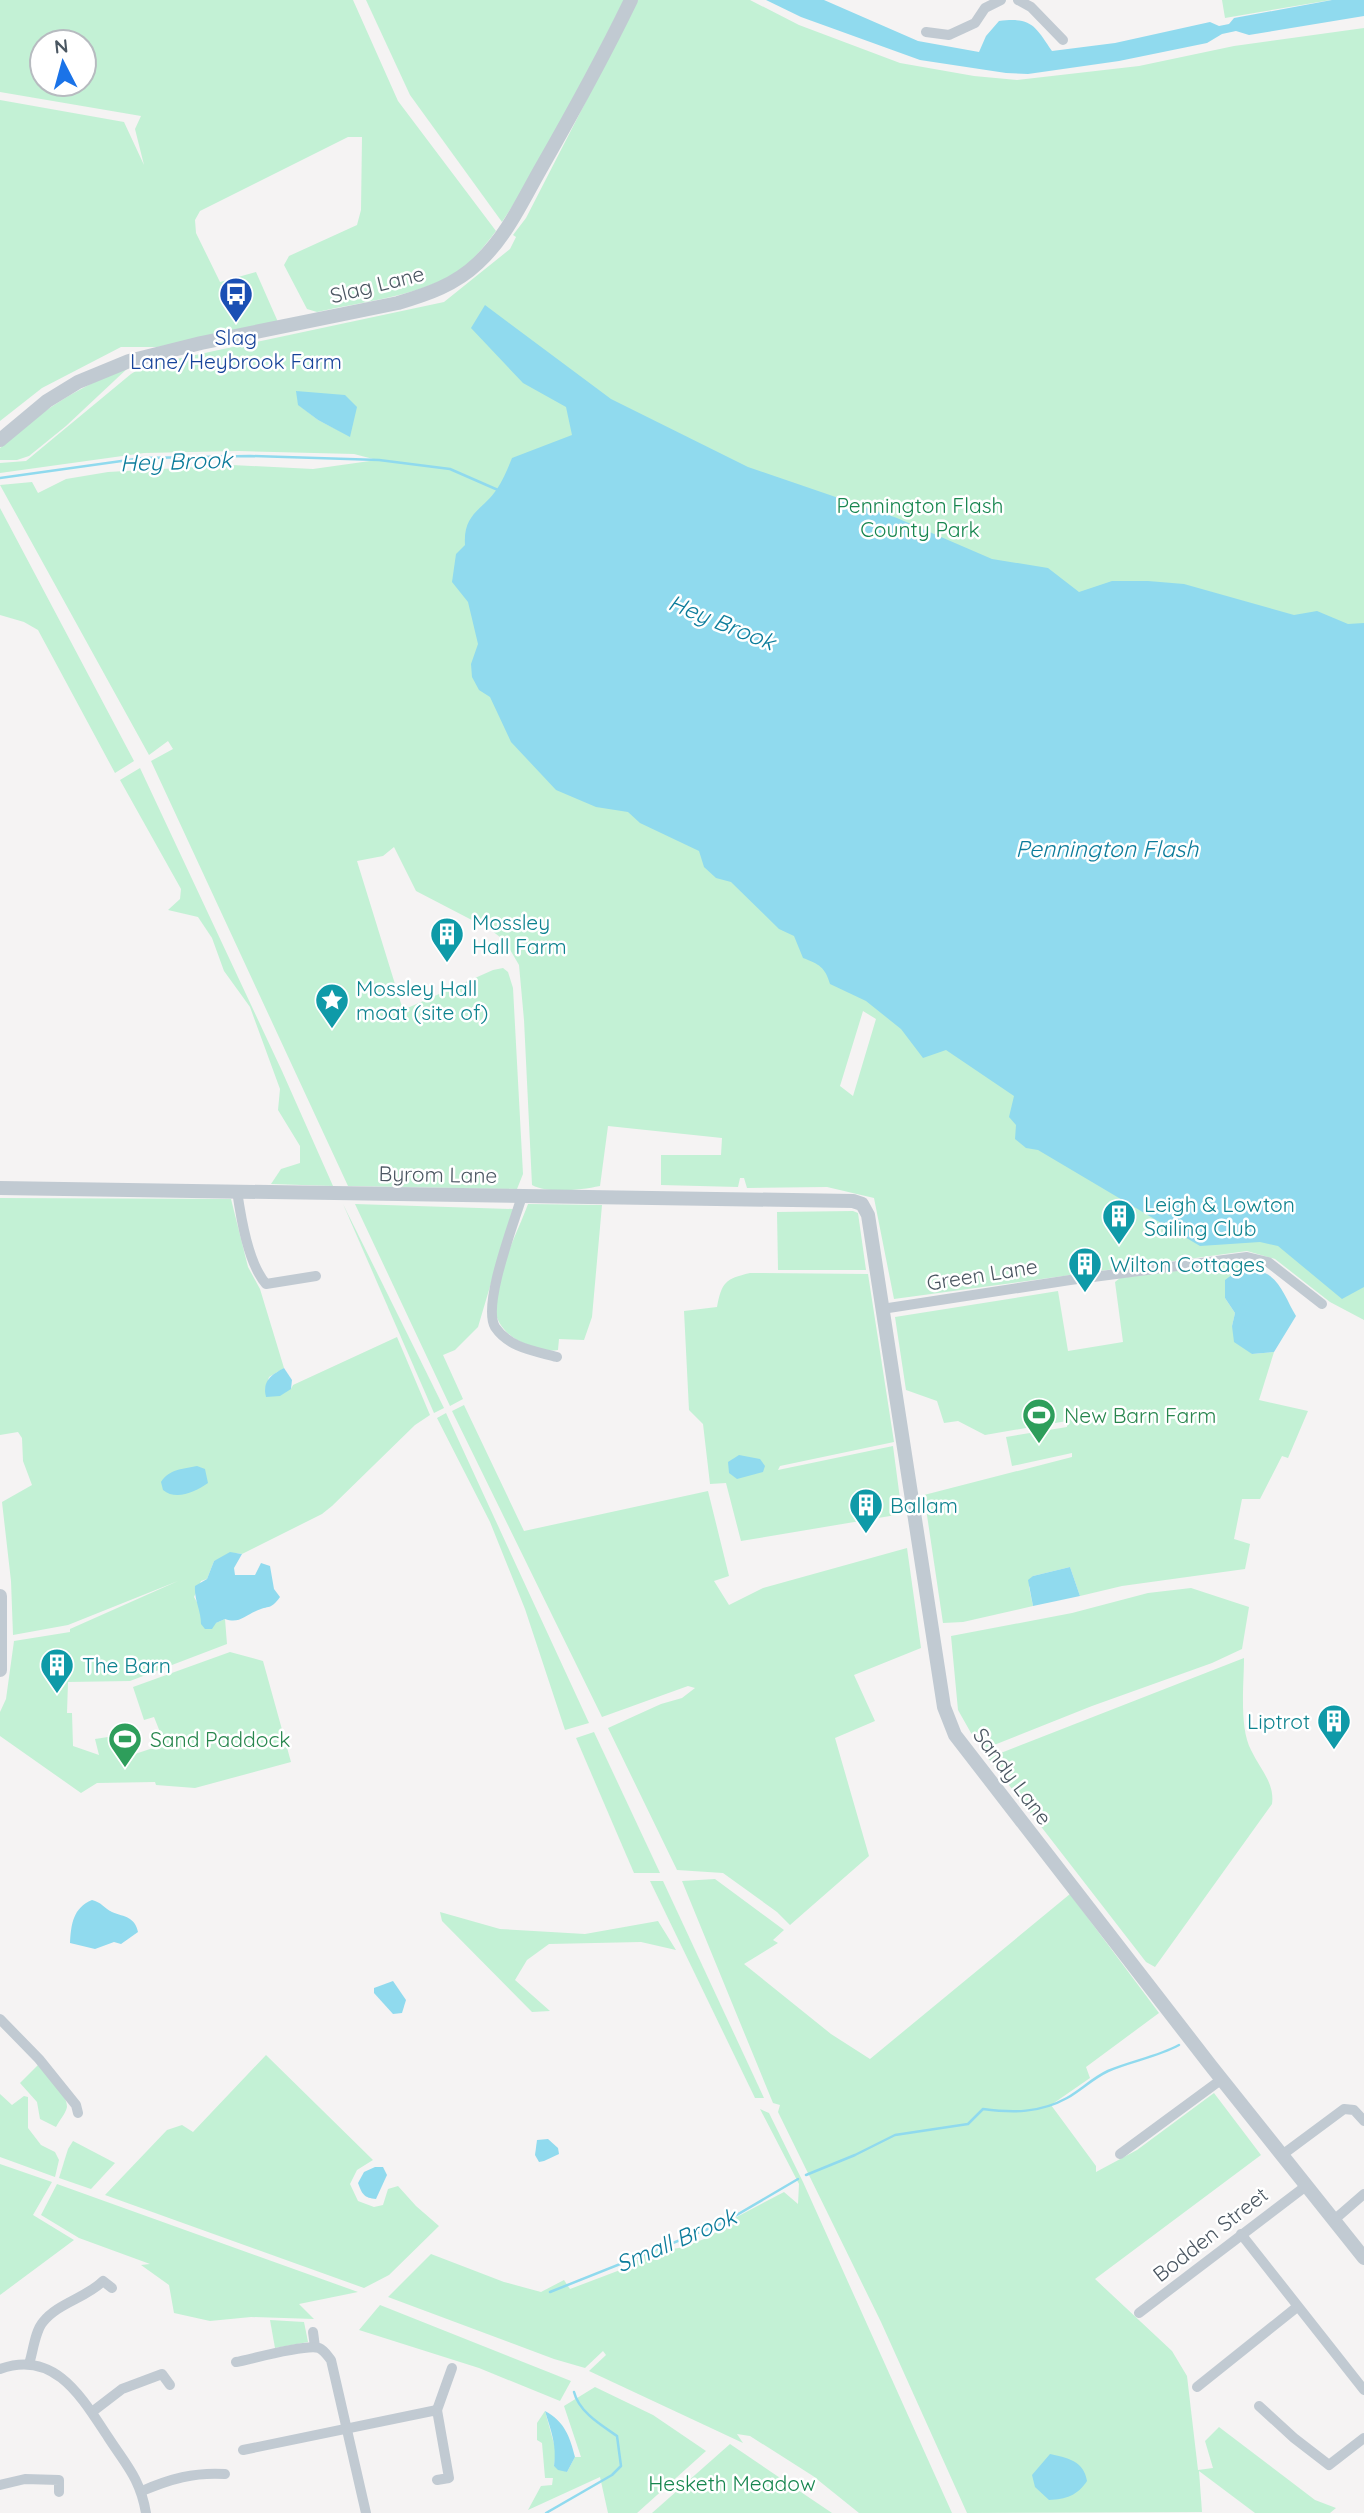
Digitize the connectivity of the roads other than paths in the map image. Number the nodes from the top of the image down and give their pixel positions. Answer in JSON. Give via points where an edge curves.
{"nodes":[{"id":1,"x":631,"y":0,"type":"edge"},
{"id":2,"x":1001,"y":0,"type":"edge"},
{"id":3,"x":1018,"y":0,"type":"edge"},
{"id":4,"x":926,"y":32,"type":"dead end"},
{"id":5,"x":1063,"y":40,"type":"dead end"},
{"id":6,"x":0,"y":440,"type":"edge"},
{"id":7,"x":0,"y":1188,"type":"edge"},
{"id":8,"x":237,"y":1191,"type":"junction"},
{"id":9,"x":522,"y":1196,"type":"junction"},
{"id":10,"x":869,"y":1215,"type":"joint"},
{"id":11,"x":316,"y":1276,"type":"dead end"},
{"id":12,"x":1322,"y":1304,"type":"dead end"},
{"id":13,"x":882,"y":1308,"type":"junction"},
{"id":14,"x":557,"y":1357,"type":"dead end"},
{"id":15,"x":0,"y":1596,"type":"edge"},
{"id":16,"x":0,"y":1670,"type":"edge"},
{"id":17,"x":0,"y":2020,"type":"edge"},
{"id":18,"x":1222,"y":2079,"type":"junction"},
{"id":19,"x":78,"y":2113,"type":"dead end"},
{"id":20,"x":1364,"y":2121,"type":"edge"},
{"id":21,"x":1120,"y":2154,"type":"dead end"},
{"id":22,"x":1282,"y":2155,"type":"junction"},
{"id":23,"x":1306,"y":2186,"type":"junction"},
{"id":24,"x":1364,"y":2194,"type":"edge"},
{"id":25,"x":1335,"y":2220,"type":"junction"},
{"id":26,"x":1241,"y":2234,"type":"junction"},
{"id":27,"x":1364,"y":2258,"type":"edge"},
{"id":28,"x":104,"y":2269,"type":"dead end"},
{"id":29,"x":1297,"y":2307,"type":"junction"},
{"id":30,"x":1139,"y":2313,"type":"dead end"},
{"id":31,"x":313,"y":2332,"type":"dead end"},
{"id":32,"x":315,"y":2347,"type":"junction"},
{"id":33,"x":159,"y":2362,"type":"dead end"},
{"id":34,"x":236,"y":2362,"type":"dead end"},
{"id":35,"x":29,"y":2364,"type":"junction"},
{"id":36,"x":452,"y":2368,"type":"dead end"},
{"id":37,"x":0,"y":2369,"type":"edge"},
{"id":38,"x":162,"y":2374,"type":"junction"},
{"id":39,"x":170,"y":2385,"type":"dead end"},
{"id":40,"x":1197,"y":2388,"type":"dead end"},
{"id":41,"x":1364,"y":2390,"type":"edge"},
{"id":42,"x":1259,"y":2406,"type":"dead end"},
{"id":43,"x":437,"y":2410,"type":"junction"},
{"id":44,"x":92,"y":2412,"type":"junction"},
{"id":45,"x":345,"y":2429,"type":"junction"},
{"id":46,"x":1364,"y":2438,"type":"edge"},
{"id":47,"x":243,"y":2450,"type":"dead end"},
{"id":48,"x":68,"y":2470,"type":"dead end"},
{"id":49,"x":225,"y":2474,"type":"dead end"},
{"id":50,"x":59,"y":2480,"type":"junction"},
{"id":51,"x":437,"y":2480,"type":"dead end"},
{"id":52,"x":0,"y":2485,"type":"edge"},
{"id":53,"x":142,"y":2491,"type":"junction"},
{"id":54,"x":59,"y":2493,"type":"dead end"},
{"id":55,"x":146,"y":2513,"type":"edge"},
{"id":56,"x":366,"y":2513,"type":"edge"}],
"edges":[{"from":1,"to":6,"type":"street","name":"Slag Lane","via":[[504,233],[479,263],[457,280],[398,303],[129,361],[78,382]]},
{"from":2,"to":4,"type":"street","via":[[985,8],[975,23],[949,35]]},
{"from":3,"to":5,"type":"street"},
{"from":7,"to":8,"type":"street","name":"Byrom Lane"},
{"from":8,"to":9,"type":"street","name":"Byrom Lane"},
{"from":8,"to":11,"type":"street","via":[[247,1240],[266,1284]]},
{"from":9,"to":10,"type":"street","name":"Byrom Lane","via":[[853,1201],[862,1204]]},
{"from":9,"to":14,"type":"street","via":[[494,1288],[491,1314],[495,1327],[508,1340],[523,1349]]},
{"from":10,"to":13,"type":"street","name":"Sandy Lane"},
{"from":12,"to":13,"type":"street","name":"Green Lane","via":[[1268,1262],[1247,1257]]},
{"from":13,"to":18,"type":"street","name":"Sandy Lane","via":[[944,1707],[955,1735]]},
{"from":15,"to":16,"type":"street"},
{"from":17,"to":19,"type":"street","via":[[39,2059]]},
{"from":18,"to":21,"type":"street"},
{"from":18,"to":22,"type":"street","name":"Sandy Lane"},
{"from":20,"to":22,"type":"street","via":[[1354,2110],[1344,2109]]},
{"from":22,"to":23,"type":"street","name":"Sandy Lane"},
{"from":23,"to":25,"type":"street","name":"Sandy Lane"},
{"from":23,"to":26,"type":"street","name":"Bodden Street"},
{"from":24,"to":25,"type":"street"},
{"from":25,"to":27,"type":"street","name":"Sandy Lane"},
{"from":26,"to":29,"type":"street"},
{"from":26,"to":30,"type":"street","name":"Bodden Street"},
{"from":28,"to":35,"type":"street","via":[[107,2284],[42,2322]]},
{"from":29,"to":40,"type":"street"},
{"from":29,"to":41,"type":"street"},
{"from":31,"to":32,"type":"street"},
{"from":32,"to":34,"type":"street"},
{"from":32,"to":45,"type":"street","via":[[331,2360]]},
{"from":33,"to":38,"type":"street"},
{"from":35,"to":37,"type":"street"},
{"from":35,"to":44,"type":"street","via":[[72,2384]]},
{"from":36,"to":43,"type":"street"},
{"from":38,"to":39,"type":"street"},
{"from":38,"to":44,"type":"street","via":[[131,2384]]},
{"from":42,"to":46,"type":"street","via":[[1329,2465]]},
{"from":43,"to":45,"type":"street"},
{"from":43,"to":51,"type":"street","via":[[449,2478]]},
{"from":44,"to":53,"type":"street"},
{"from":45,"to":47,"type":"street"},
{"from":45,"to":56,"type":"street"},
{"from":48,"to":50,"type":"street"},
{"from":49,"to":53,"type":"street","via":[[206,2468]]},
{"from":50,"to":52,"type":"street","via":[[25,2479]]},
{"from":50,"to":54,"type":"street"},
{"from":53,"to":55,"type":"street"}]}
